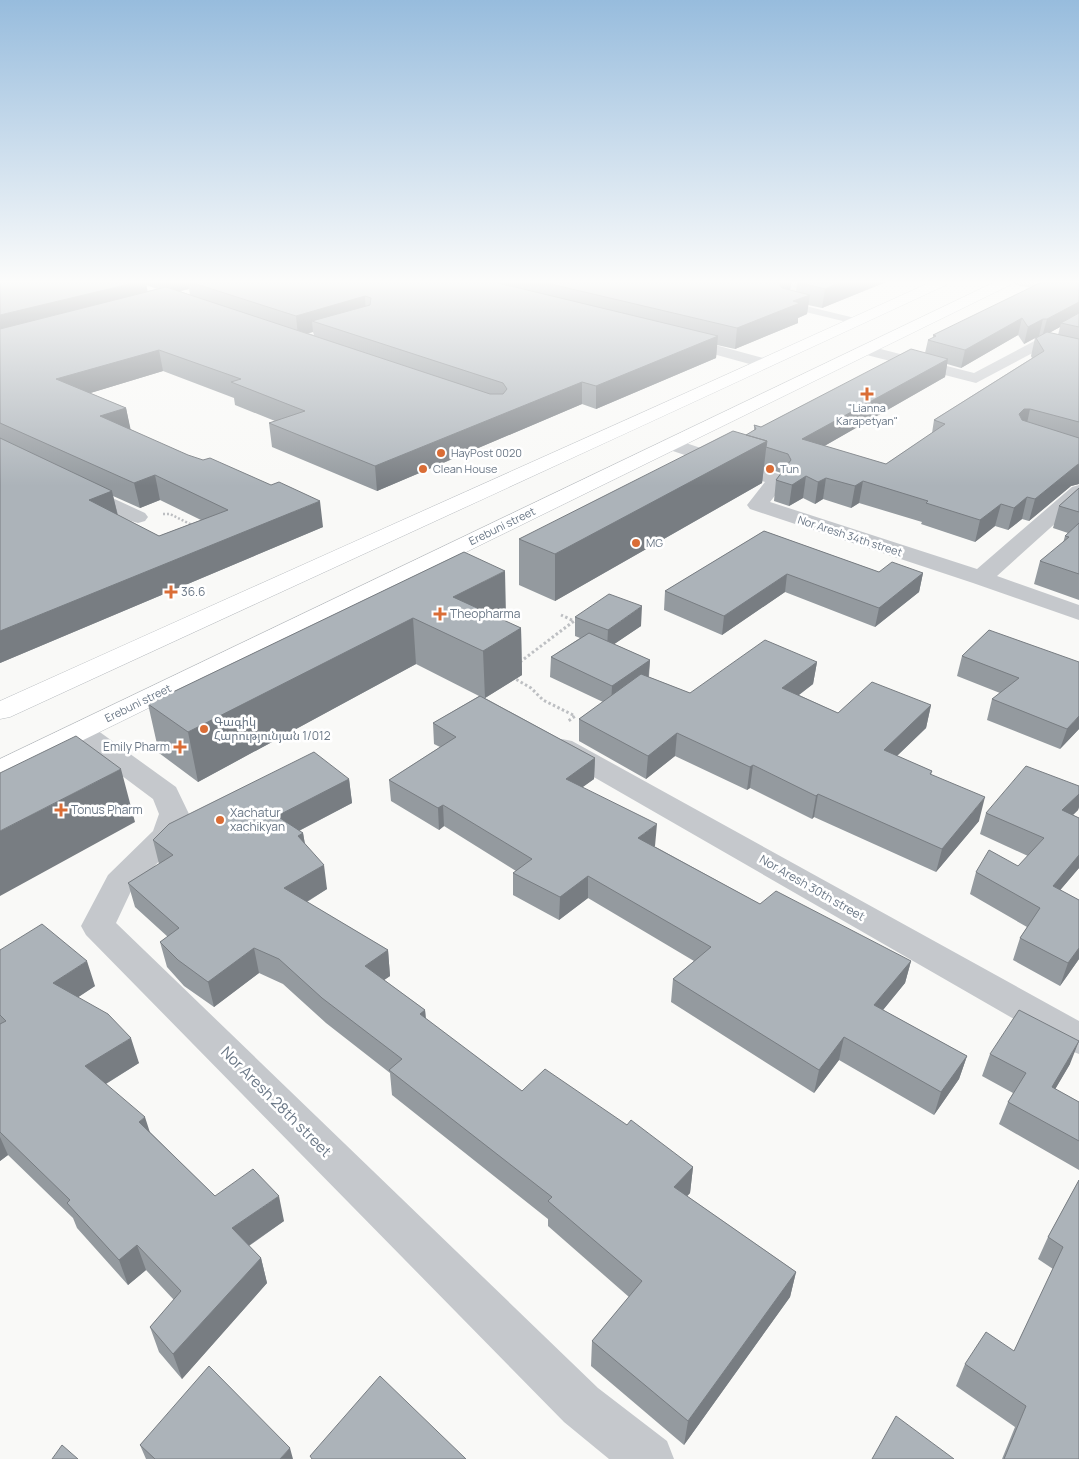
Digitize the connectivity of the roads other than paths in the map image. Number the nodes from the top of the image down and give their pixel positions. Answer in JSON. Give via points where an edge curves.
{"nodes":[{"id":1,"x":715,"y":350,"type":"edge"},
{"id":2,"x":792,"y":350,"type":"edge"},
{"id":3,"x":865,"y":350,"type":"joint"},
{"id":4,"x":1027,"y":350,"type":"edge"},
{"id":5,"x":764,"y":363,"type":"junction"},
{"id":6,"x":671,"y":444,"type":"junction"},
{"id":7,"x":69,"y":484,"type":"edge"},
{"id":8,"x":1079,"y":491,"type":"edge"},
{"id":9,"x":138,"y":517,"type":"road end"},
{"id":10,"x":981,"y":578,"type":"junction"},
{"id":11,"x":1079,"y":613,"type":"edge"},
{"id":12,"x":0,"y":711,"type":"edge"},
{"id":13,"x":80,"y":731,"type":"junction"},
{"id":14,"x":546,"y":737,"type":"edge"},
{"id":15,"x":0,"y":770,"type":"edge"},
{"id":16,"x":1079,"y":1039,"type":"edge"},
{"id":17,"x":649,"y":1459,"type":"edge"}],
"edges":[{"from":1,"to":5,"type":"street"},
{"from":2,"to":5,"type":"main road"},
{"from":3,"to":4,"type":"street","via":[[976,378]]},
{"from":3,"to":6,"type":"main road","name":"Erebuni street"},
{"from":5,"to":12,"type":"main road"},
{"from":6,"to":10,"type":"street","name":"Nor Aresh 34th street","via":[[777,480],[757,505]]},
{"from":6,"to":13,"type":"main road","name":"Erebuni street"},
{"from":7,"to":9,"type":"street"},
{"from":8,"to":10,"type":"street"},
{"from":10,"to":11,"type":"street","name":"Nor Aresh 34th street"},
{"from":13,"to":15,"type":"main road","name":"Erebuni street"},
{"from":13,"to":17,"type":"street","name":"Nor Aresh 28th street","via":[[166,794],[174,814],[167,835],[120,883],[98,926],[581,1405]]},
{"from":14,"to":16,"type":"street","name":"Nor Aresh 30th street"}]}
